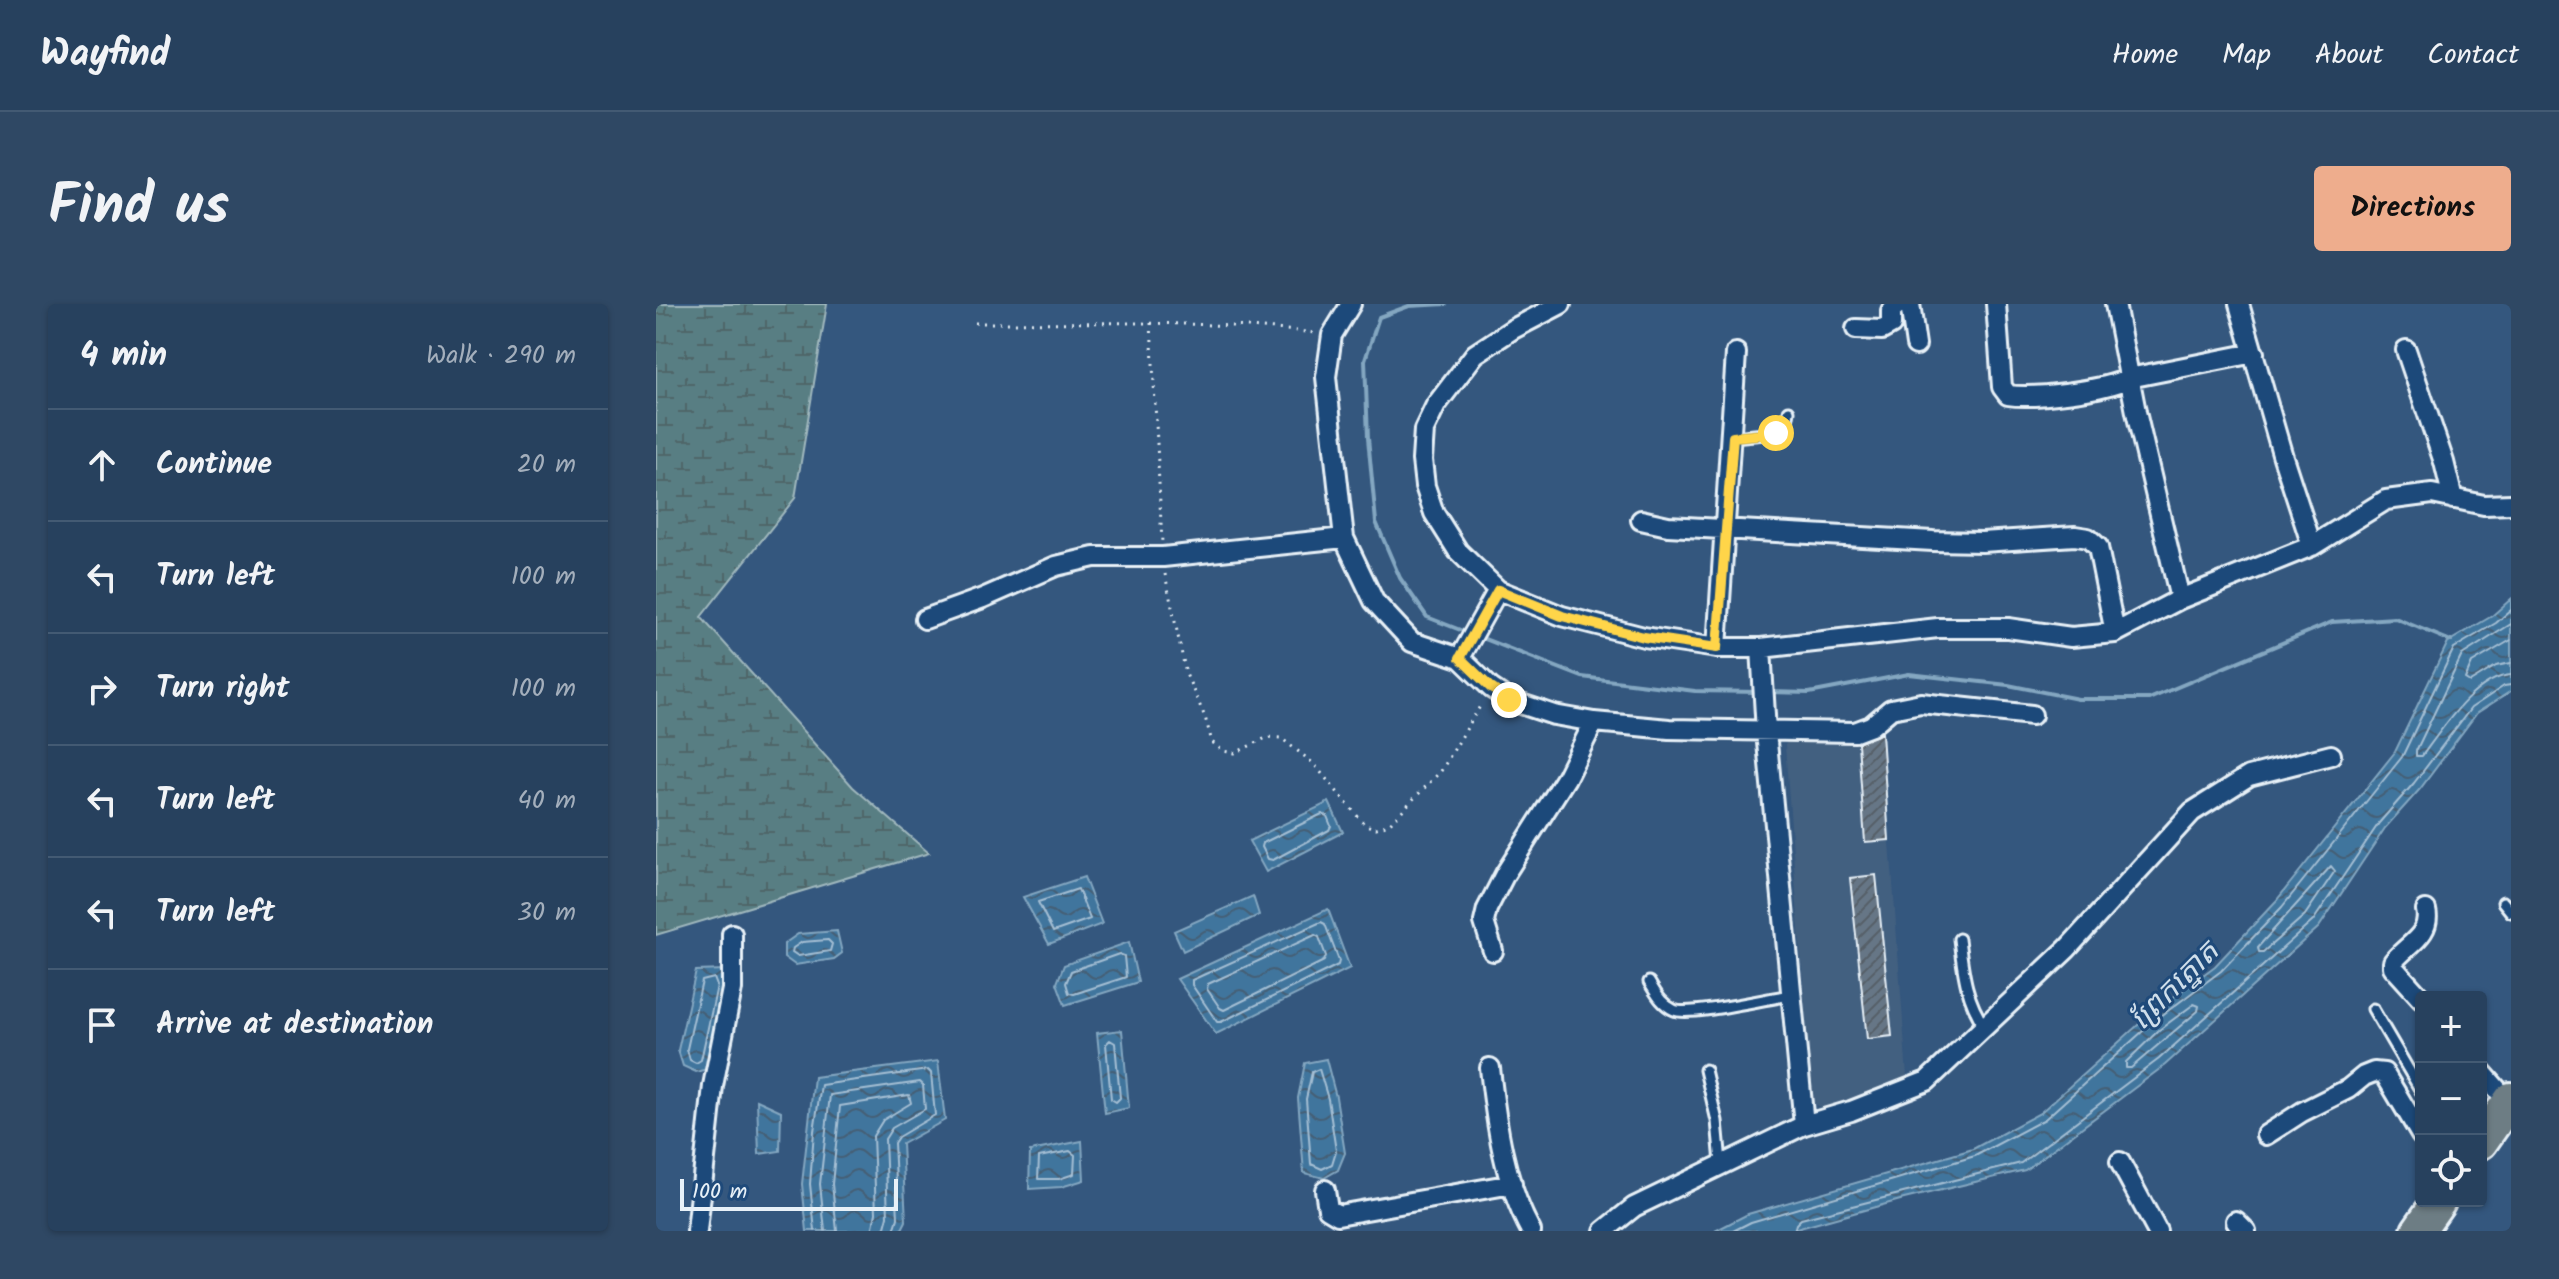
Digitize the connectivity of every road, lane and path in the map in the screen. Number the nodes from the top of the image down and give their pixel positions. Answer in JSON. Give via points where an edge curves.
{"nodes":[{"id":1,"x":1351,"y":304,"type":"edge"},
{"id":2,"x":1561,"y":304,"type":"edge"},
{"id":3,"x":1898,"y":304,"type":"edge"},
{"id":4,"x":1910,"y":304,"type":"edge"},
{"id":5,"x":1996,"y":304,"type":"edge"},
{"id":6,"x":2115,"y":304,"type":"edge"},
{"id":7,"x":2239,"y":304,"type":"edge"},
{"id":8,"x":975,"y":323,"type":"dead end"},
{"id":9,"x":1151,"y":323,"type":"junction"},
{"id":10,"x":1856,"y":329,"type":"dead end"},
{"id":11,"x":1332,"y":335,"type":"junction"},
{"id":12,"x":1916,"y":345,"type":"dead end"},
{"id":13,"x":2406,"y":350,"type":"dead end"},
{"id":14,"x":1736,"y":353,"type":"dead end"},
{"id":15,"x":2254,"y":353,"type":"junction"},
{"id":16,"x":2129,"y":378,"type":"junction"},
{"id":17,"x":1789,"y":411,"type":"dead end"},
{"id":18,"x":1733,"y":437,"type":"junction"},
{"id":19,"x":2453,"y":499,"type":"junction"},
{"id":20,"x":2511,"y":504,"type":"edge"},
{"id":21,"x":1641,"y":520,"type":"dead end"},
{"id":22,"x":1724,"y":530,"type":"junction"},
{"id":23,"x":1344,"y":538,"type":"junction"},
{"id":24,"x":2312,"y":546,"type":"junction"},
{"id":25,"x":1163,"y":557,"type":"junction"},
{"id":26,"x":1498,"y":590,"type":"junction"},
{"id":27,"x":2180,"y":599,"type":"junction"},
{"id":28,"x":925,"y":619,"type":"dead end"},
{"id":29,"x":2115,"y":633,"type":"junction"},
{"id":30,"x":1717,"y":648,"type":"junction"},
{"id":31,"x":1761,"y":648,"type":"junction"},
{"id":32,"x":1460,"y":658,"type":"junction"},
{"id":33,"x":1491,"y":688,"type":"junction"},
{"id":34,"x":2032,"y":715,"type":"dead end"},
{"id":35,"x":1594,"y":722,"type":"junction"},
{"id":36,"x":1766,"y":732,"type":"junction"},
{"id":37,"x":2331,"y":755,"type":"dead end"},
{"id":38,"x":2503,"y":902,"type":"dead end"},
{"id":39,"x":2426,"y":910,"type":"dead end"},
{"id":40,"x":2511,"y":912,"type":"edge"},
{"id":41,"x":732,"y":934,"type":"dead end"},
{"id":42,"x":1959,"y":939,"type":"dead end"},
{"id":43,"x":1493,"y":951,"type":"dead end"},
{"id":44,"x":1649,"y":982,"type":"dead end"},
{"id":45,"x":2415,"y":991,"type":"edge"},
{"id":46,"x":1791,"y":995,"type":"junction"},
{"id":47,"x":2373,"y":1009,"type":"dead end"},
{"id":48,"x":1985,"y":1027,"type":"junction"},
{"id":49,"x":1490,"y":1068,"type":"dead end"},
{"id":50,"x":1705,"y":1070,"type":"dead end"},
{"id":51,"x":2487,"y":1077,"type":"edge"},
{"id":52,"x":2415,"y":1081,"type":"edge"},
{"id":53,"x":2510,"y":1102,"type":"edge"},
{"id":54,"x":1804,"y":1125,"type":"junction"},
{"id":55,"x":2415,"y":1125,"type":"edge"},
{"id":56,"x":2266,"y":1135,"type":"dead end"},
{"id":57,"x":2486,"y":1135,"type":"edge"},
{"id":58,"x":2120,"y":1162,"type":"dead end"},
{"id":59,"x":1721,"y":1163,"type":"junction"},
{"id":60,"x":1512,"y":1184,"type":"junction"},
{"id":61,"x":1325,"y":1190,"type":"dead end"},
{"id":62,"x":2435,"y":1207,"type":"edge"},
{"id":63,"x":697,"y":1231,"type":"edge"},
{"id":64,"x":1531,"y":1231,"type":"edge"},
{"id":65,"x":1604,"y":1231,"type":"edge"},
{"id":66,"x":2157,"y":1231,"type":"edge"},
{"id":67,"x":2418,"y":1231,"type":"edge"}],
"edges":[{"from":1,"to":11,"type":"street"},
{"from":2,"to":26,"type":"street","via":[[1475,354],[1424,430],[1425,486],[1434,513],[1458,551]]},
{"from":3,"to":10,"type":"street","via":[[1891,311],[1891,325]]},
{"from":4,"to":12,"type":"street"},
{"from":5,"to":16,"type":"street","via":[[2002,387],[2008,395],[2115,385]]},
{"from":6,"to":16,"type":"street"},
{"from":7,"to":15,"type":"street"},
{"from":8,"to":9,"type":"path"},
{"from":9,"to":11,"type":"path"},
{"from":9,"to":25,"type":"path"},
{"from":11,"to":23,"type":"street","via":[[1326,377]]},
{"from":13,"to":19,"type":"street"},
{"from":14,"to":18,"type":"street"},
{"from":15,"to":16,"type":"street"},
{"from":15,"to":24,"type":"street"},
{"from":16,"to":27,"type":"street"},
{"from":17,"to":18,"type":"lane","via":[[1776,433]]},
{"from":18,"to":22,"type":"street"},
{"from":19,"to":20,"type":"street"},
{"from":19,"to":24,"type":"street","via":[[2432,494],[2386,500]]},
{"from":21,"to":22,"type":"street"},
{"from":22,"to":29,"type":"street","via":[[1933,541],[2088,538],[2098,547]]},
{"from":22,"to":30,"type":"street"},
{"from":23,"to":25,"type":"street"},
{"from":23,"to":32,"type":"street","via":[[1374,601],[1412,642]]},
{"from":24,"to":27,"type":"street"},
{"from":25,"to":28,"type":"street","via":[[1094,557],[1056,566]]},
{"from":25,"to":33,"type":"path","via":[[1186,674],[1212,742],[1235,753],[1268,737],[1281,738],[1313,763],[1365,825],[1389,824],[1441,771]]},
{"from":26,"to":30,"type":"street","via":[[1562,616]]},
{"from":26,"to":32,"type":"street"},
{"from":27,"to":29,"type":"street"},
{"from":29,"to":31,"type":"street","via":[[2071,637],[2008,628],[1938,628]]},
{"from":30,"to":31,"type":"street"},
{"from":31,"to":36,"type":"street"},
{"from":32,"to":33,"type":"street"},
{"from":33,"to":35,"type":"street","via":[[1554,715]]},
{"from":34,"to":36,"type":"street","via":[[1921,703],[1891,709],[1855,732]]},
{"from":35,"to":36,"type":"street"},
{"from":35,"to":43,"type":"street","via":[[1487,909],[1484,922]]},
{"from":36,"to":46,"type":"street"},
{"from":37,"to":48,"type":"street","via":[[2249,776],[2192,812],[2067,949]]},
{"from":38,"to":40,"type":"lane"},
{"from":39,"to":45,"type":"street","via":[[2423,934],[2393,962]]},
{"from":41,"to":63,"type":"street","via":[[732,989],[713,1086]]},
{"from":42,"to":48,"type":"lane","via":[[1973,1011]]},
{"from":44,"to":46,"type":"lane","via":[[1661,1002],[1676,1012]]},
{"from":46,"to":54,"type":"street"},
{"from":47,"to":52,"type":"lane"},
{"from":48,"to":54,"type":"street","via":[[1927,1081]]},
{"from":49,"to":60,"type":"street"},
{"from":50,"to":59,"type":"lane"},
{"from":51,"to":53,"type":"street"},
{"from":53,"to":57,"type":"highway"},
{"from":54,"to":59,"type":"street"},
{"from":55,"to":56,"type":"street","via":[[2384,1073],[2374,1072]]},
{"from":58,"to":66,"type":"street"},
{"from":59,"to":65,"type":"street","via":[[1634,1207]]},
{"from":60,"to":61,"type":"street","via":[[1353,1215],[1328,1209]]},
{"from":60,"to":64,"type":"street"},
{"from":62,"to":67,"type":"highway"}]}
